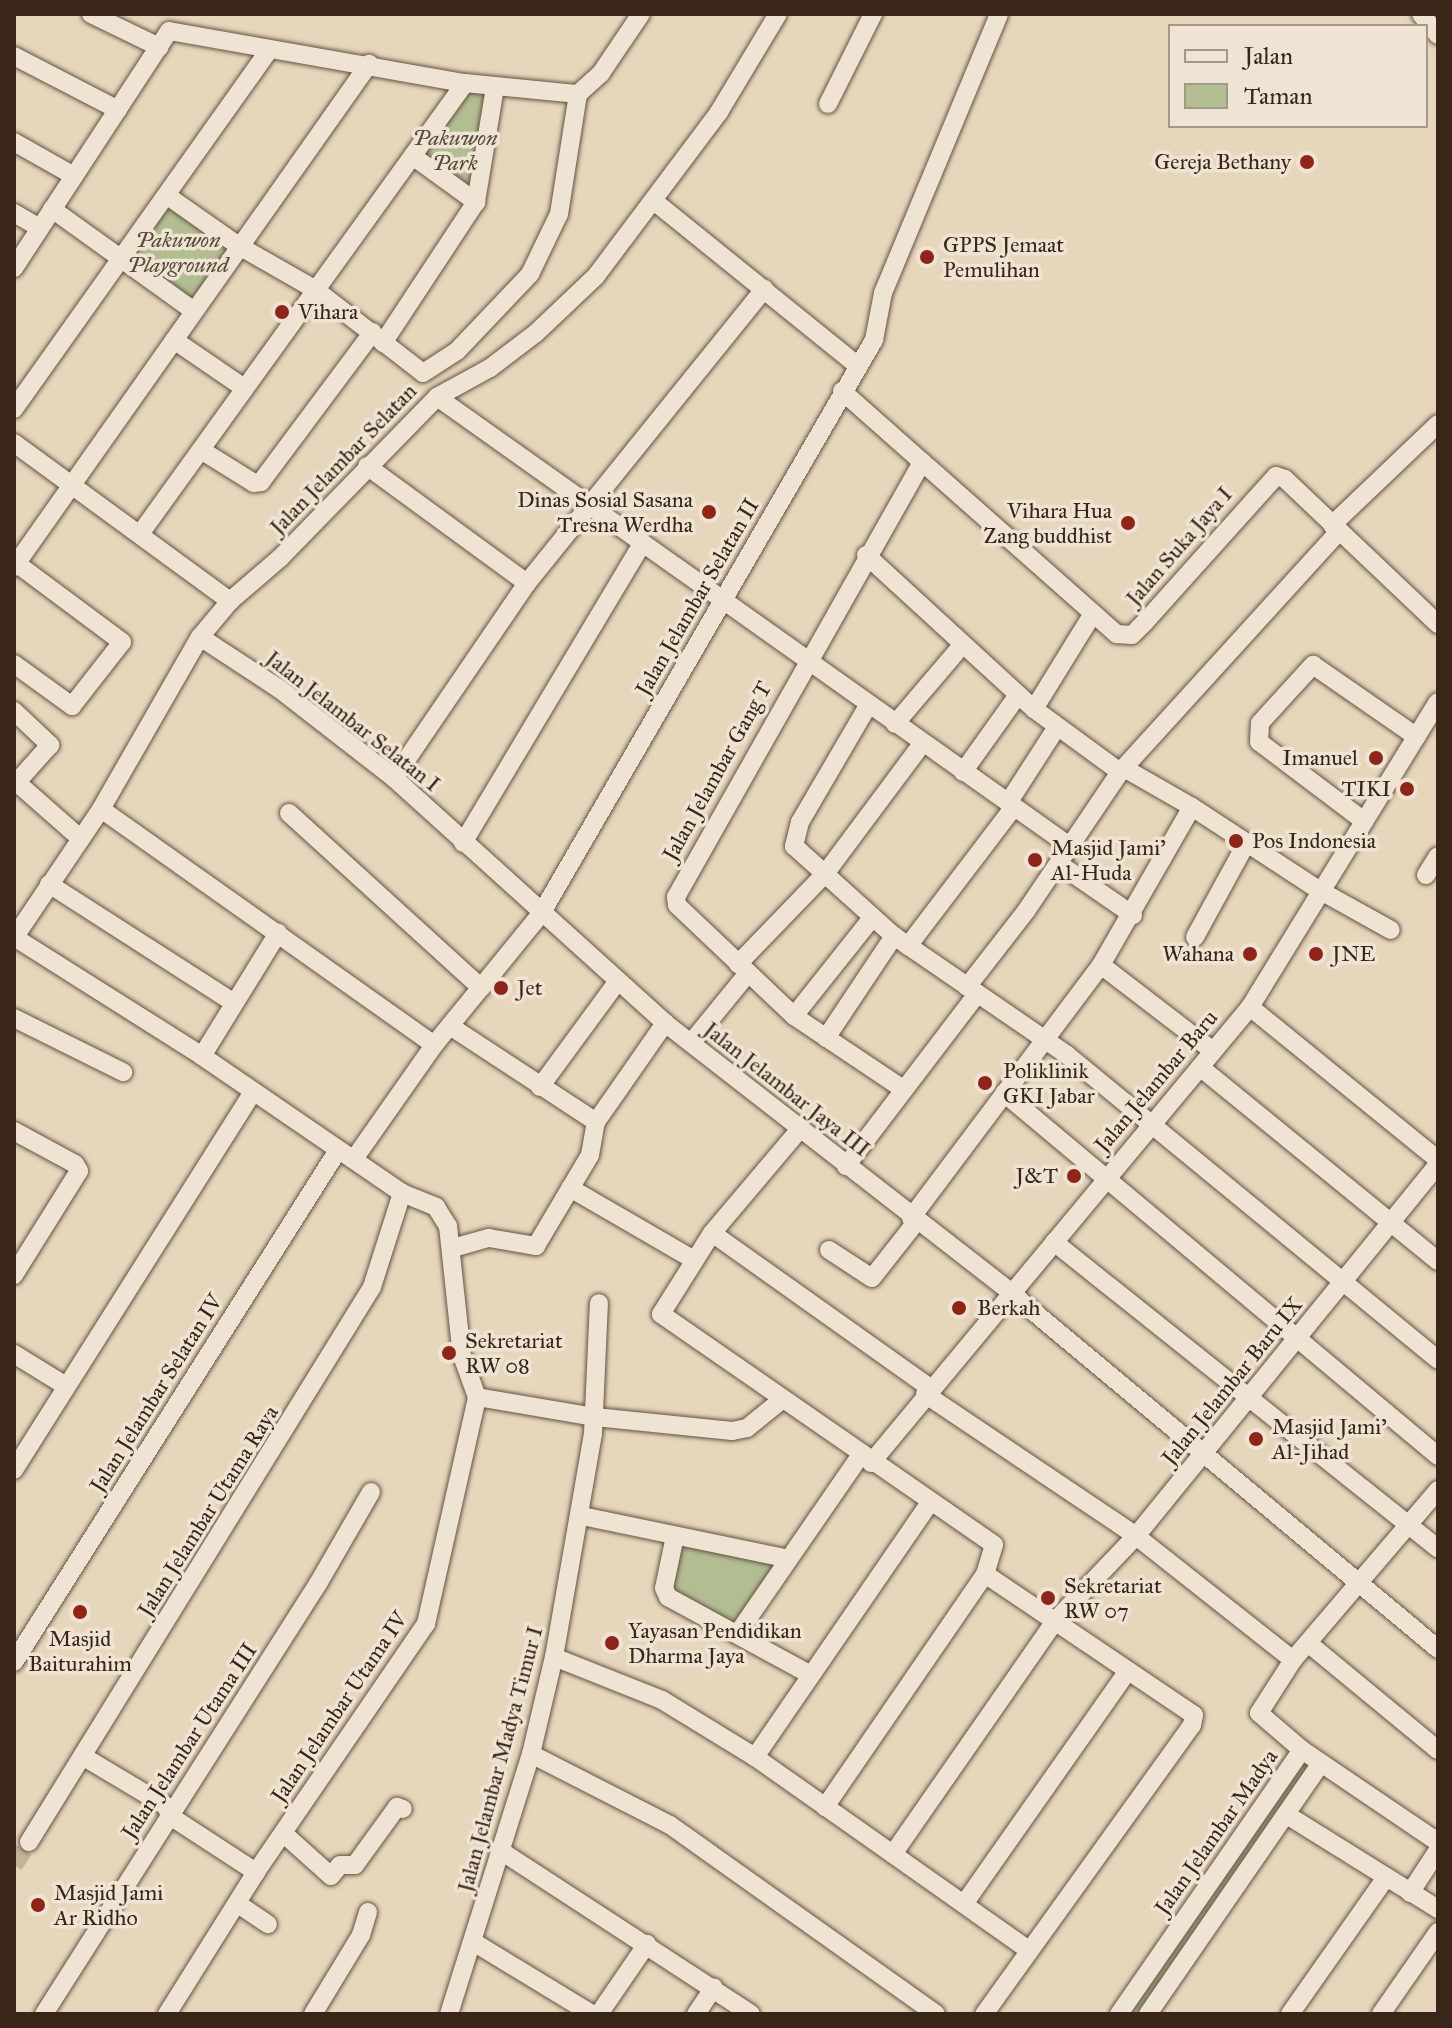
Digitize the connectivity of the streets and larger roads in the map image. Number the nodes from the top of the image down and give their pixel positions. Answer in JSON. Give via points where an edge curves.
{"nodes":[{"id":1,"x":91,"y":14,"type":"edge"},
{"id":2,"x":641,"y":14,"type":"edge"},
{"id":3,"x":778,"y":14,"type":"edge"},
{"id":4,"x":873,"y":14,"type":"edge"},
{"id":5,"x":999,"y":14,"type":"edge"},
{"id":6,"x":1421,"y":14,"type":"edge"},
{"id":7,"x":1438,"y":35,"type":"edge"},
{"id":8,"x":164,"y":39,"type":"junction"},
{"id":9,"x":269,"y":50,"type":"junction"},
{"id":10,"x":14,"y":56,"type":"edge"},
{"id":11,"x":369,"y":64,"type":"junction"},
{"id":12,"x":465,"y":83,"type":"junction"},
{"id":13,"x":495,"y":87,"type":"junction"},
{"id":14,"x":578,"y":94,"type":"junction"},
{"id":15,"x":828,"y":104,"type":"dead end"},
{"id":16,"x":118,"y":110,"type":"junction"},
{"id":17,"x":14,"y":142,"type":"edge"},
{"id":18,"x":414,"y":157,"type":"junction"},
{"id":19,"x":74,"y":176,"type":"junction"},
{"id":20,"x":169,"y":197,"type":"junction"},
{"id":21,"x":476,"y":202,"type":"junction"},
{"id":22,"x":655,"y":202,"type":"junction"},
{"id":23,"x":52,"y":209,"type":"junction"},
{"id":24,"x":14,"y":213,"type":"edge"},
{"id":25,"x":40,"y":228,"type":"junction"},
{"id":26,"x":239,"y":246,"type":"junction"},
{"id":27,"x":120,"y":262,"type":"junction"},
{"id":28,"x":14,"y":268,"type":"edge"},
{"id":29,"x":764,"y":289,"type":"junction"},
{"id":30,"x":316,"y":290,"type":"junction"},
{"id":31,"x":194,"y":311,"type":"junction"},
{"id":32,"x":378,"y":338,"type":"junction"},
{"id":33,"x":174,"y":340,"type":"junction"},
{"id":34,"x":857,"y":365,"type":"junction"},
{"id":35,"x":244,"y":388,"type":"junction"},
{"id":36,"x":842,"y":391,"type":"junction"},
{"id":37,"x":437,"y":397,"type":"junction"},
{"id":38,"x":14,"y":409,"type":"edge"},
{"id":39,"x":1434,"y":434,"type":"edge"},
{"id":40,"x":14,"y":443,"type":"edge"},
{"id":41,"x":201,"y":450,"type":"junction"},
{"id":42,"x":922,"y":462,"type":"junction"},
{"id":43,"x":367,"y":466,"type":"junction"},
{"id":44,"x":71,"y":484,"type":"junction"},
{"id":45,"x":585,"y":506,"type":"junction"},
{"id":46,"x":1335,"y":528,"type":"junction"},
{"id":47,"x":140,"y":534,"type":"junction"},
{"id":48,"x":641,"y":546,"type":"junction"},
{"id":49,"x":866,"y":555,"type":"junction"},
{"id":50,"x":15,"y":565,"type":"edge"},
{"id":51,"x":527,"y":583,"type":"junction"},
{"id":52,"x":230,"y":601,"type":"junction"},
{"id":53,"x":722,"y":602,"type":"junction"},
{"id":54,"x":1092,"y":615,"type":"junction"},
{"id":55,"x":1438,"y":624,"type":"edge"},
{"id":56,"x":200,"y":637,"type":"junction"},
{"id":57,"x":963,"y":644,"type":"junction"},
{"id":58,"x":808,"y":660,"type":"junction"},
{"id":59,"x":14,"y":664,"type":"edge"},
{"id":60,"x":1018,"y":695,"type":"junction"},
{"id":61,"x":1438,"y":702,"type":"edge"},
{"id":62,"x":869,"y":704,"type":"junction"},
{"id":63,"x":1034,"y":709,"type":"junction"},
{"id":64,"x":14,"y":711,"type":"edge"},
{"id":65,"x":895,"y":724,"type":"junction"},
{"id":66,"x":1057,"y":727,"type":"junction"},
{"id":67,"x":1417,"y":737,"type":"junction"},
{"id":68,"x":922,"y":744,"type":"junction"},
{"id":69,"x":1122,"y":770,"type":"junction"},
{"id":70,"x":963,"y":772,"type":"junction"},
{"id":71,"x":394,"y":778,"type":"junction"},
{"id":72,"x":18,"y":790,"type":"edge"},
{"id":73,"x":1011,"y":805,"type":"junction"},
{"id":74,"x":1192,"y":807,"type":"junction"},
{"id":75,"x":101,"y":809,"type":"junction"},
{"id":76,"x":289,"y":813,"type":"dead end"},
{"id":77,"x":1364,"y":821,"type":"junction"},
{"id":78,"x":81,"y":839,"type":"junction"},
{"id":79,"x":463,"y":843,"type":"junction"},
{"id":80,"x":1246,"y":844,"type":"junction"},
{"id":81,"x":1071,"y":847,"type":"junction"},
{"id":82,"x":1438,"y":856,"type":"edge"},
{"id":83,"x":1059,"y":864,"type":"junction"},
{"id":84,"x":825,"y":874,"type":"junction"},
{"id":85,"x":1426,"y":875,"type":"dead end"},
{"id":86,"x":49,"y":884,"type":"junction"},
{"id":87,"x":1319,"y":890,"type":"junction"},
{"id":88,"x":541,"y":914,"type":"junction"},
{"id":89,"x":1133,"y":915,"type":"junction"},
{"id":90,"x":872,"y":918,"type":"junction"},
{"id":91,"x":1391,"y":930,"type":"dead end"},
{"id":92,"x":278,"y":933,"type":"junction"},
{"id":93,"x":1195,"y":937,"type":"dead end"},
{"id":94,"x":14,"y":938,"type":"edge"},
{"id":95,"x":901,"y":941,"type":"junction"},
{"id":96,"x":1101,"y":965,"type":"junction"},
{"id":97,"x":743,"y":968,"type":"junction"},
{"id":98,"x":617,"y":982,"type":"junction"},
{"id":99,"x":481,"y":988,"type":"junction"},
{"id":100,"x":972,"y":990,"type":"junction"},
{"id":101,"x":233,"y":1002,"type":"junction"},
{"id":102,"x":1250,"y":1007,"type":"junction"},
{"id":103,"x":794,"y":1016,"type":"junction"},
{"id":104,"x":14,"y":1018,"type":"edge"},
{"id":105,"x":665,"y":1023,"type":"junction"},
{"id":106,"x":450,"y":1026,"type":"junction"},
{"id":107,"x":826,"y":1038,"type":"junction"},
{"id":108,"x":1045,"y":1040,"type":"junction"},
{"id":109,"x":691,"y":1043,"type":"junction"},
{"id":110,"x":434,"y":1045,"type":"junction"},
{"id":111,"x":1213,"y":1051,"type":"junction"},
{"id":112,"x":202,"y":1056,"type":"junction"},
{"id":113,"x":1200,"y":1067,"type":"junction"},
{"id":114,"x":123,"y":1072,"type":"dead end"},
{"id":115,"x":540,"y":1087,"type":"junction"},
{"id":116,"x":903,"y":1089,"type":"junction"},
{"id":117,"x":252,"y":1093,"type":"junction"},
{"id":118,"x":1004,"y":1093,"type":"junction"},
{"id":119,"x":596,"y":1122,"type":"junction"},
{"id":120,"x":1151,"y":1122,"type":"junction"},
{"id":121,"x":800,"y":1129,"type":"junction"},
{"id":122,"x":14,"y":1131,"type":"edge"},
{"id":123,"x":346,"y":1154,"type":"junction"},
{"id":124,"x":1438,"y":1162,"type":"edge"},
{"id":125,"x":846,"y":1166,"type":"junction"},
{"id":126,"x":1104,"y":1180,"type":"junction"},
{"id":127,"x":570,"y":1188,"type":"junction"},
{"id":128,"x":402,"y":1193,"type":"junction"},
{"id":129,"x":914,"y":1220,"type":"junction"},
{"id":130,"x":1391,"y":1223,"type":"junction"},
{"id":131,"x":712,"y":1233,"type":"junction"},
{"id":132,"x":1054,"y":1242,"type":"junction"},
{"id":133,"x":453,"y":1248,"type":"junction"},
{"id":134,"x":829,"y":1250,"type":"dead end"},
{"id":135,"x":694,"y":1260,"type":"junction"},
{"id":136,"x":1438,"y":1261,"type":"edge"},
{"id":137,"x":14,"y":1275,"type":"edge"},
{"id":138,"x":1343,"y":1282,"type":"junction"},
{"id":139,"x":1010,"y":1292,"type":"junction"},
{"id":140,"x":599,"y":1303,"type":"dead end"},
{"id":141,"x":1297,"y":1338,"type":"junction"},
{"id":142,"x":14,"y":1354,"type":"edge"},
{"id":143,"x":1438,"y":1360,"type":"edge"},
{"id":144,"x":66,"y":1386,"type":"junction"},
{"id":145,"x":928,"y":1391,"type":"junction"},
{"id":146,"x":1251,"y":1395,"type":"junction"},
{"id":147,"x":477,"y":1397,"type":"junction"},
{"id":148,"x":783,"y":1399,"type":"junction"},
{"id":149,"x":595,"y":1417,"type":"junction"},
{"id":150,"x":1205,"y":1454,"type":"junction"},
{"id":151,"x":1438,"y":1456,"type":"edge"},
{"id":152,"x":866,"y":1459,"type":"junction"},
{"id":153,"x":14,"y":1470,"type":"edge"},
{"id":154,"x":1438,"y":1490,"type":"edge"},
{"id":155,"x":371,"y":1492,"type":"dead end"},
{"id":156,"x":930,"y":1502,"type":"junction"},
{"id":157,"x":582,"y":1516,"type":"junction"},
{"id":158,"x":1409,"y":1524,"type":"junction"},
{"id":159,"x":675,"y":1536,"type":"junction"},
{"id":160,"x":1136,"y":1536,"type":"junction"},
{"id":161,"x":1438,"y":1548,"type":"edge"},
{"id":162,"x":785,"y":1558,"type":"junction"},
{"id":163,"x":985,"y":1574,"type":"junction"},
{"id":164,"x":1359,"y":1583,"type":"junction"},
{"id":165,"x":1055,"y":1621,"type":"junction"},
{"id":166,"x":738,"y":1633,"type":"junction"},
{"id":167,"x":1308,"y":1643,"type":"junction"},
{"id":168,"x":1438,"y":1649,"type":"edge"},
{"id":169,"x":554,"y":1657,"type":"junction"},
{"id":170,"x":1293,"y":1660,"type":"junction"},
{"id":171,"x":14,"y":1662,"type":"edge"},
{"id":172,"x":1128,"y":1671,"type":"junction"},
{"id":173,"x":809,"y":1674,"type":"junction"},
{"id":174,"x":1302,"y":1750,"type":"junction"},
{"id":175,"x":1438,"y":1750,"type":"edge"},
{"id":176,"x":531,"y":1754,"type":"junction"},
{"id":177,"x":84,"y":1757,"type":"junction"},
{"id":178,"x":755,"y":1757,"type":"junction"},
{"id":179,"x":1321,"y":1763,"type":"junction"},
{"id":180,"x":825,"y":1807,"type":"junction"},
{"id":181,"x":403,"y":1809,"type":"dead end"},
{"id":182,"x":1287,"y":1815,"type":"junction"},
{"id":183,"x":170,"y":1816,"type":"junction"},
{"id":184,"x":283,"y":1833,"type":"junction"},
{"id":185,"x":29,"y":1842,"type":"tunnel mouth"},
{"id":186,"x":1438,"y":1842,"type":"edge"},
{"id":187,"x":1438,"y":1850,"type":"edge"},
{"id":188,"x":501,"y":1851,"type":"junction"},
{"id":189,"x":893,"y":1854,"type":"junction"},
{"id":190,"x":256,"y":1872,"type":"junction"},
{"id":191,"x":1385,"y":1879,"type":"junction"},
{"id":192,"x":1410,"y":1893,"type":"junction"},
{"id":193,"x":238,"y":1904,"type":"junction"},
{"id":194,"x":964,"y":1904,"type":"junction"},
{"id":195,"x":1438,"y":1909,"type":"edge"},
{"id":196,"x":368,"y":1912,"type":"dead end"},
{"id":197,"x":268,"y":1924,"type":"dead end"},
{"id":198,"x":1438,"y":1932,"type":"edge"},
{"id":199,"x":475,"y":1943,"type":"junction"},
{"id":200,"x":647,"y":1944,"type":"junction"},
{"id":201,"x":1029,"y":1950,"type":"junction"},
{"id":202,"x":714,"y":1987,"type":"junction"},
{"id":203,"x":44,"y":2014,"type":"edge"},
{"id":204,"x":167,"y":2014,"type":"edge"},
{"id":205,"x":313,"y":2014,"type":"edge"},
{"id":206,"x":449,"y":2014,"type":"edge"},
{"id":207,"x":592,"y":2014,"type":"edge"},
{"id":208,"x":599,"y":2014,"type":"edge"},
{"id":209,"x":696,"y":2014,"type":"edge"},
{"id":210,"x":751,"y":2014,"type":"edge"},
{"id":211,"x":936,"y":2014,"type":"edge"},
{"id":212,"x":984,"y":2014,"type":"edge"},
{"id":213,"x":1119,"y":2014,"type":"edge"},
{"id":214,"x":1148,"y":2014,"type":"edge"},
{"id":215,"x":1290,"y":2014,"type":"edge"},
{"id":216,"x":1381,"y":2014,"type":"edge"}],
"edges":[{"from":1,"to":8,"type":"street"},
{"from":2,"to":14,"type":"street","via":[[601,73]]},
{"from":3,"to":22,"type":"street","name":"Jalan Jelambar Selatan","via":[[719,112]]},
{"from":4,"to":15,"type":"street"},
{"from":5,"to":34,"type":"street","name":"Jalan Jelambar Selatan II","via":[[883,293],[876,335]]},
{"from":6,"to":7,"type":"street"},
{"from":8,"to":9,"type":"street"},
{"from":8,"to":16,"type":"street"},
{"from":9,"to":11,"type":"street"},
{"from":9,"to":20,"type":"street"},
{"from":10,"to":16,"type":"street"},
{"from":11,"to":12,"type":"street"},
{"from":11,"to":26,"type":"street"},
{"from":12,"to":13,"type":"street"},
{"from":12,"to":18,"type":"street"},
{"from":13,"to":14,"type":"street"},
{"from":13,"to":21,"type":"street"},
{"from":14,"to":32,"type":"street","via":[[566,185],[540,257],[502,307],[457,351],[423,373]]},
{"from":16,"to":19,"type":"street"},
{"from":17,"to":19,"type":"street"},
{"from":18,"to":21,"type":"street"},
{"from":18,"to":30,"type":"street"},
{"from":19,"to":23,"type":"street"},
{"from":20,"to":26,"type":"street"},
{"from":20,"to":27,"type":"street"},
{"from":21,"to":32,"type":"street"},
{"from":22,"to":29,"type":"street"},
{"from":22,"to":37,"type":"street","name":"Jalan Jelambar Selatan","via":[[596,276],[536,333],[490,368]]},
{"from":23,"to":25,"type":"street"},
{"from":23,"to":27,"type":"street"},
{"from":24,"to":25,"type":"street"},
{"from":25,"to":28,"type":"street"},
{"from":26,"to":30,"type":"street"},
{"from":26,"to":31,"type":"street"},
{"from":27,"to":31,"type":"street"},
{"from":27,"to":38,"type":"street"},
{"from":29,"to":34,"type":"street"},
{"from":29,"to":45,"type":"street"},
{"from":30,"to":32,"type":"street"},
{"from":30,"to":35,"type":"street"},
{"from":31,"to":33,"type":"street"},
{"from":32,"to":41,"type":"street","via":[[261,482],[254,483]]},
{"from":33,"to":35,"type":"street"},
{"from":33,"to":44,"type":"street"},
{"from":34,"to":36,"type":"street","name":"Jalan Jelambar Selatan II"},
{"from":35,"to":41,"type":"street"},
{"from":36,"to":42,"type":"street","name":"Jalan Suka Jaya I"},
{"from":36,"to":53,"type":"street","name":"Jalan Jelambar Selatan II"},
{"from":37,"to":43,"type":"street","name":"Jalan Jelambar Selatan"},
{"from":37,"to":45,"type":"street"},
{"from":39,"to":46,"type":"street"},
{"from":40,"to":44,"type":"street"},
{"from":41,"to":47,"type":"street"},
{"from":42,"to":49,"type":"street"},
{"from":42,"to":54,"type":"street","name":"Jalan Suka Jaya I"},
{"from":43,"to":51,"type":"street"},
{"from":43,"to":52,"type":"street","name":"Jalan Jelambar Selatan","via":[[280,558]]},
{"from":44,"to":47,"type":"street"},
{"from":44,"to":50,"type":"street"},
{"from":45,"to":48,"type":"street"},
{"from":45,"to":51,"type":"street"},
{"from":46,"to":54,"type":"street","name":"Jalan Suka Jaya I","via":[[1285,479],[1272,477],[1132,635],[1117,634]]},
{"from":46,"to":55,"type":"street","name":"Jalan Suka Jaya I"},
{"from":46,"to":69,"type":"street"},
{"from":47,"to":52,"type":"street"},
{"from":48,"to":53,"type":"street"},
{"from":48,"to":79,"type":"street"},
{"from":49,"to":57,"type":"street"},
{"from":49,"to":58,"type":"street"},
{"from":50,"to":59,"type":"street","via":[[122,642],[72,706]]},
{"from":51,"to":71,"type":"street"},
{"from":52,"to":56,"type":"street","name":"Jalan Jelambar Selatan"},
{"from":53,"to":58,"type":"street"},
{"from":53,"to":88,"type":"street","name":"Jalan Jelambar Selatan II"},
{"from":54,"to":63,"type":"street"},
{"from":56,"to":71,"type":"street","name":"Jalan Jelambar Selatan I","via":[[278,688]]},
{"from":56,"to":75,"type":"street","name":"Jalan Jelambar Selatan"},
{"from":57,"to":60,"type":"street"},
{"from":57,"to":65,"type":"street"},
{"from":58,"to":62,"type":"street"},
{"from":58,"to":97,"type":"street","name":"Jalan Jelambar Gang T","via":[[676,897],[677,905]]},
{"from":60,"to":63,"type":"street"},
{"from":60,"to":70,"type":"street"},
{"from":61,"to":67,"type":"street","name":"Jalan Jelambar Baru"},
{"from":62,"to":65,"type":"street"},
{"from":62,"to":84,"type":"street","via":[[793,835],[794,846]]},
{"from":63,"to":66,"type":"street"},
{"from":64,"to":72,"type":"street","via":[[50,745]]},
{"from":65,"to":68,"type":"street"},
{"from":66,"to":69,"type":"street"},
{"from":66,"to":73,"type":"street"},
{"from":67,"to":77,"type":"street","name":"Jalan Jelambar Baru"},
{"from":67,"to":77,"type":"street","via":[[1313,665],[1260,723],[1259,742]]},
{"from":68,"to":70,"type":"street"},
{"from":68,"to":84,"type":"street"},
{"from":69,"to":74,"type":"street"},
{"from":69,"to":81,"type":"street"},
{"from":70,"to":73,"type":"street"},
{"from":71,"to":79,"type":"street","name":"Jalan Jelambar Selatan I"},
{"from":72,"to":78,"type":"street"},
{"from":73,"to":81,"type":"street"},
{"from":73,"to":95,"type":"street"},
{"from":74,"to":80,"type":"street"},
{"from":74,"to":89,"type":"street"},
{"from":75,"to":78,"type":"street","name":"Jalan Jelambar Selatan"},
{"from":75,"to":92,"type":"street"},
{"from":76,"to":99,"type":"street"},
{"from":77,"to":87,"type":"street","name":"Jalan Jelambar Baru"},
{"from":78,"to":86,"type":"street","name":"Jalan Jelambar Selatan"},
{"from":79,"to":88,"type":"street","name":"Jalan Jelambar Selatan I"},
{"from":80,"to":87,"type":"street"},
{"from":80,"to":93,"type":"street"},
{"from":81,"to":83,"type":"street"},
{"from":82,"to":85,"type":"street"},
{"from":83,"to":89,"type":"street"},
{"from":83,"to":100,"type":"street"},
{"from":84,"to":90,"type":"street"},
{"from":84,"to":97,"type":"street"},
{"from":86,"to":94,"type":"street","name":"Jalan Jelambar Selatan"},
{"from":86,"to":101,"type":"street"},
{"from":87,"to":91,"type":"street"},
{"from":87,"to":102,"type":"street","name":"Jalan Jelambar Baru"},
{"from":88,"to":98,"type":"street","name":"Jalan Jelambar Jaya III"},
{"from":88,"to":99,"type":"street","name":"Jalan Jelambar Selatan II"},
{"from":89,"to":96,"type":"street"},
{"from":90,"to":95,"type":"street"},
{"from":90,"to":103,"type":"street"},
{"from":92,"to":101,"type":"street"},
{"from":92,"to":110,"type":"street"},
{"from":94,"to":112,"type":"street"},
{"from":95,"to":100,"type":"street"},
{"from":95,"to":107,"type":"street"},
{"from":96,"to":108,"type":"street"},
{"from":96,"to":111,"type":"street"},
{"from":97,"to":103,"type":"street","name":"Jalan Jelambar Gang T"},
{"from":97,"to":109,"type":"street"},
{"from":98,"to":105,"type":"street","name":"Jalan Jelambar Jaya III"},
{"from":98,"to":115,"type":"street"},
{"from":99,"to":106,"type":"street","name":"Jalan Jelambar Selatan II"},
{"from":100,"to":108,"type":"street"},
{"from":100,"to":116,"type":"street"},
{"from":101,"to":112,"type":"street"},
{"from":102,"to":111,"type":"street","name":"Jalan Jelambar Baru"},
{"from":102,"to":124,"type":"street"},
{"from":103,"to":107,"type":"street","name":"Jalan Jelambar Gang T"},
{"from":104,"to":114,"type":"street"},
{"from":105,"to":109,"type":"street","name":"Jalan Jelambar Jaya III"},
{"from":105,"to":119,"type":"street"},
{"from":106,"to":110,"type":"street","name":"Jalan Jelambar Selatan II"},
{"from":106,"to":115,"type":"street"},
{"from":107,"to":116,"type":"street","name":"Jalan Jelambar Gang T"},
{"from":108,"to":118,"type":"street"},
{"from":108,"to":120,"type":"street"},
{"from":109,"to":121,"type":"street","name":"Jalan Jelambar Jaya III"},
{"from":110,"to":123,"type":"street","name":"Jalan Jelambar Selatan II"},
{"from":111,"to":113,"type":"street","name":"Jalan Jelambar Baru"},
{"from":112,"to":117,"type":"street"},
{"from":113,"to":120,"type":"street","name":"Jalan Jelambar Baru"},
{"from":113,"to":130,"type":"street"},
{"from":115,"to":119,"type":"street"},
{"from":116,"to":125,"type":"street"},
{"from":117,"to":123,"type":"street"},
{"from":117,"to":144,"type":"street"},
{"from":118,"to":126,"type":"street"},
{"from":118,"to":129,"type":"street"},
{"from":119,"to":127,"type":"street","via":[[590,1155]]},
{"from":120,"to":126,"type":"street","name":"Jalan Jelambar Baru"},
{"from":120,"to":138,"type":"street"},
{"from":121,"to":125,"type":"street","name":"Jalan Jelambar Jaya III"},
{"from":121,"to":131,"type":"street"},
{"from":122,"to":137,"type":"street","via":[[75,1164],[78,1175]]},
{"from":123,"to":128,"type":"street"},
{"from":123,"to":171,"type":"street","name":"Jalan Jelambar Selatan IV"},
{"from":124,"to":130,"type":"street","name":"Jalan Jelambar Baru IX"},
{"from":125,"to":129,"type":"street","name":"Jalan Jelambar Jaya III"},
{"from":126,"to":132,"type":"street","name":"Jalan Jelambar Baru"},
{"from":126,"to":141,"type":"street"},
{"from":127,"to":133,"type":"street","via":[[534,1249],[489,1238]]},
{"from":127,"to":135,"type":"street"},
{"from":128,"to":133,"type":"street","via":[[429,1201],[444,1215]]},
{"from":128,"to":177,"type":"street","name":"Jalan Jelambar Utama Raya","via":[[372,1287]]},
{"from":129,"to":134,"type":"street","via":[[872,1278]]},
{"from":129,"to":139,"type":"street","name":"Jalan Jelambar Jaya III"},
{"from":130,"to":136,"type":"street"},
{"from":130,"to":138,"type":"street","name":"Jalan Jelambar Baru IX"},
{"from":131,"to":135,"type":"street"},
{"from":131,"to":145,"type":"street"},
{"from":132,"to":139,"type":"street","name":"Jalan Jelambar Baru"},
{"from":132,"to":146,"type":"street"},
{"from":133,"to":147,"type":"street","via":[[462,1356]]},
{"from":135,"to":148,"type":"street","via":[[662,1308],[665,1319]]},
{"from":138,"to":141,"type":"street","name":"Jalan Jelambar Baru IX"},
{"from":138,"to":143,"type":"street"},
{"from":139,"to":145,"type":"street","name":"Jalan Jelambar Baru"},
{"from":139,"to":150,"type":"street","name":"Jalan Jelambar Jaya III"},
{"from":140,"to":149,"type":"street","name":"Jalan Jelambar Madya Timur I"},
{"from":141,"to":146,"type":"street","name":"Jalan Jelambar Baru IX"},
{"from":141,"to":151,"type":"street"},
{"from":142,"to":144,"type":"street"},
{"from":144,"to":153,"type":"street"},
{"from":145,"to":152,"type":"street","name":"Jalan Jelambar Baru"},
{"from":145,"to":160,"type":"street"},
{"from":146,"to":150,"type":"street","name":"Jalan Jelambar Baru IX"},
{"from":146,"to":158,"type":"street"},
{"from":147,"to":149,"type":"street"},
{"from":147,"to":184,"type":"street","name":"Jalan Jelambar Utama IV","via":[[434,1607]]},
{"from":148,"to":149,"type":"street","via":[[739,1431]]},
{"from":148,"to":152,"type":"street"},
{"from":149,"to":157,"type":"street","name":"Jalan Jelambar Madya Timur I"},
{"from":150,"to":160,"type":"street","name":"Jalan Jelambar Baru IX"},
{"from":150,"to":164,"type":"street","name":"Jalan Jelambar Jaya III"},
{"from":152,"to":156,"type":"street"},
{"from":152,"to":162,"type":"street","name":"Jalan Jelambar Baru"},
{"from":154,"to":158,"type":"street"},
{"from":155,"to":183,"type":"street","name":"Jalan Jelambar Utama III"},
{"from":156,"to":163,"type":"street","via":[[996,1547]]},
{"from":156,"to":173,"type":"street"},
{"from":157,"to":159,"type":"street"},
{"from":157,"to":169,"type":"street","name":"Jalan Jelambar Madya Timur I"},
{"from":158,"to":161,"type":"street"},
{"from":158,"to":164,"type":"street"},
{"from":159,"to":162,"type":"street"},
{"from":159,"to":166,"type":"street","via":[[665,1593]]},
{"from":160,"to":165,"type":"street","name":"Jalan Jelambar Baru IX"},
{"from":160,"to":170,"type":"street"},
{"from":162,"to":166,"type":"street","name":"Jalan Jelambar Baru"},
{"from":163,"to":165,"type":"street"},
{"from":163,"to":180,"type":"street"},
{"from":164,"to":167,"type":"street"},
{"from":164,"to":168,"type":"street","name":"Jalan Jelambar Jaya III"},
{"from":165,"to":172,"type":"street"},
{"from":165,"to":189,"type":"street","name":"Jalan Jelambar Baru IX"},
{"from":166,"to":173,"type":"street"},
{"from":167,"to":170,"type":"street"},
{"from":167,"to":175,"type":"street"},
{"from":169,"to":176,"type":"street","name":"Jalan Jelambar Madya Timur I"},
{"from":169,"to":178,"type":"street","via":[[662,1700]]},
{"from":170,"to":174,"type":"street","via":[[1260,1708],[1264,1722]]},
{"from":172,"to":194,"type":"street"},
{"from":172,"to":201,"type":"street","via":[[1190,1710],[1192,1725]]},
{"from":173,"to":178,"type":"street"},
{"from":174,"to":179,"type":"street","name":"Jalan Jelambar Madya"},
{"from":174,"to":213,"type":"street","name":"Jalan Jelambar Madya"},
{"from":176,"to":188,"type":"street","name":"Jalan Jelambar Madya Timur I"},
{"from":176,"to":211,"type":"street","via":[[670,1825]]},
{"from":177,"to":183,"type":"street","via":[[163,1804]]},
{"from":177,"to":185,"type":"street","name":"Jalan Jelambar Utama Raya"},
{"from":178,"to":180,"type":"street"},
{"from":179,"to":182,"type":"street"},
{"from":179,"to":186,"type":"street","name":"Jalan Jelambar Madya"},
{"from":180,"to":189,"type":"street"},
{"from":181,"to":184,"type":"street","via":[[397,1807],[355,1865],[340,1865],[331,1876]]},
{"from":182,"to":191,"type":"street"},
{"from":182,"to":214,"type":"street"},
{"from":183,"to":190,"type":"street"},
{"from":183,"to":203,"type":"street","name":"Jalan Jelambar Utama III"},
{"from":184,"to":190,"type":"street","name":"Jalan Jelambar Utama IV"},
{"from":187,"to":192,"type":"street"},
{"from":188,"to":199,"type":"street","name":"Jalan Jelambar Madya Timur I"},
{"from":188,"to":200,"type":"street"},
{"from":189,"to":194,"type":"street"},
{"from":190,"to":193,"type":"street","name":"Jalan Jelambar Utama IV"},
{"from":191,"to":192,"type":"street"},
{"from":191,"to":215,"type":"street"},
{"from":192,"to":195,"type":"street"},
{"from":193,"to":197,"type":"street"},
{"from":193,"to":204,"type":"street","name":"Jalan Jelambar Utama IV"},
{"from":194,"to":201,"type":"street"},
{"from":196,"to":205,"type":"street","via":[[361,1935]]},
{"from":198,"to":216,"type":"street"},
{"from":199,"to":206,"type":"street","name":"Jalan Jelambar Madya Timur I"},
{"from":199,"to":207,"type":"street"},
{"from":200,"to":202,"type":"street"},
{"from":200,"to":208,"type":"street"},
{"from":201,"to":212,"type":"street"},
{"from":202,"to":209,"type":"street"},
{"from":202,"to":210,"type":"street"}]}
